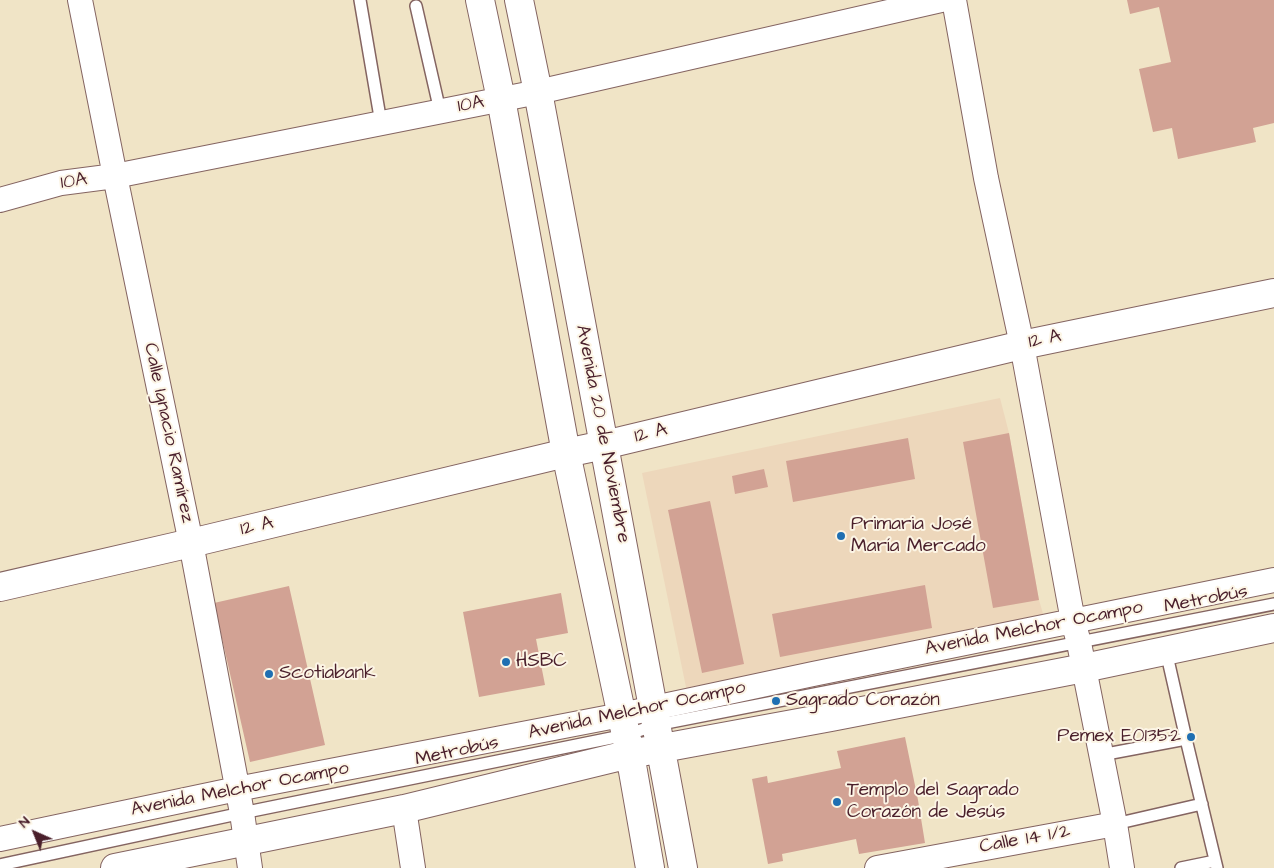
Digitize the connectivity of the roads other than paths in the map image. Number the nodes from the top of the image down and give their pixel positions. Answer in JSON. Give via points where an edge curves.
{"nodes":[{"id":1,"x":80,"y":0,"type":"edge"},
{"id":2,"x":360,"y":0,"type":"edge"},
{"id":3,"x":480,"y":0,"type":"edge"},
{"id":4,"x":519,"y":0,"type":"edge"},
{"id":5,"x":941,"y":0,"type":"edge"},
{"id":6,"x":954,"y":0,"type":"edge"},
{"id":7,"x":416,"y":6,"type":"dead end"},
{"id":8,"x":538,"y":92,"type":"junction"},
{"id":9,"x":501,"y":99,"type":"junction"},
{"id":10,"x":440,"y":111,"type":"junction"},
{"id":11,"x":381,"y":123,"type":"junction"},
{"id":12,"x":115,"y":176,"type":"junction"},
{"id":13,"x":0,"y":200,"type":"edge"},
{"id":14,"x":1274,"y":293,"type":"edge"},
{"id":15,"x":1022,"y":344,"type":"junction"},
{"id":16,"x":604,"y":445,"type":"junction"},
{"id":17,"x":566,"y":454,"type":"junction"},
{"id":18,"x":191,"y":543,"type":"junction"},
{"id":19,"x":1274,"y":580,"type":"edge"},
{"id":20,"x":0,"y":587,"type":"edge"},
{"id":21,"x":1274,"y":604,"type":"edge"},
{"id":22,"x":1274,"y":628,"type":"edge"},
{"id":23,"x":1079,"y":644,"type":"junction"},
{"id":24,"x":1166,"y":650,"type":"junction"},
{"id":25,"x":656,"y":727,"type":"junction"},
{"id":26,"x":625,"y":735,"type":"junction"},
{"id":27,"x":1186,"y":739,"type":"junction"},
{"id":28,"x":1101,"y":755,"type":"junction"},
{"id":29,"x":237,"y":789,"type":"junction"},
{"id":30,"x":1202,"y":804,"type":"junction"},
{"id":31,"x":404,"y":809,"type":"junction"},
{"id":32,"x":242,"y":813,"type":"junction"},
{"id":33,"x":1115,"y":824,"type":"junction"},
{"id":34,"x":0,"y":839,"type":"edge"},
{"id":35,"x":246,"y":842,"type":"junction"},
{"id":36,"x":1216,"y":864,"type":"edge"},
{"id":37,"x":0,"y":865,"type":"edge"},
{"id":38,"x":115,"y":868,"type":"edge"},
{"id":39,"x":250,"y":868,"type":"edge"},
{"id":40,"x":413,"y":868,"type":"edge"},
{"id":41,"x":650,"y":868,"type":"edge"},
{"id":42,"x":683,"y":868,"type":"edge"},
{"id":43,"x":877,"y":868,"type":"edge"},
{"id":44,"x":1122,"y":868,"type":"edge"},
{"id":45,"x":1181,"y":868,"type":"edge"}],
"edges":[{"from":1,"to":12,"type":"street","name":"Calle Ignacio Ramírez"},
{"from":2,"to":11,"type":"lane"},
{"from":3,"to":9,"type":"main road","name":"Avenida 20 de Noviembre"},
{"from":4,"to":8,"type":"main road","name":"Avenida 20 de Noviembre"},
{"from":5,"to":8,"type":"street","name":"10A"},
{"from":6,"to":15,"type":"street","via":[[986,178]]},
{"from":7,"to":10,"type":"lane"},
{"from":8,"to":9,"type":"street","name":"10A"},
{"from":8,"to":16,"type":"main road","name":"Avenida 20 de Noviembre"},
{"from":9,"to":10,"type":"street","name":"10A"},
{"from":9,"to":17,"type":"main road","name":"Avenida 20 de Noviembre"},
{"from":10,"to":11,"type":"street","name":"10A"},
{"from":11,"to":12,"type":"street","name":"10A"},
{"from":12,"to":13,"type":"street","name":"10A","via":[[61,183]]},
{"from":12,"to":18,"type":"street","name":"Calle Ignacio Ramírez"},
{"from":14,"to":15,"type":"main road","name":"12 A"},
{"from":15,"to":16,"type":"main road","name":"12 A"},
{"from":15,"to":23,"type":"street"},
{"from":16,"to":17,"type":"main road","name":"12 A"},
{"from":16,"to":25,"type":"main road","name":"Avenida 20 de Noviembre"},
{"from":17,"to":18,"type":"main road","name":"12 A"},
{"from":17,"to":26,"type":"main road","name":"Avenida 20 de Noviembre"},
{"from":18,"to":20,"type":"main road","name":"12 A"},
{"from":18,"to":29,"type":"street","name":"Calle Ignacio Ramírez"},
{"from":19,"to":23,"type":"street","name":"Avenida Melchor Ocampo"},
{"from":21,"to":23,"type":"lane","name":"Metrobús"},
{"from":22,"to":24,"type":"main road","name":"Avenida Melchor Ocampo"},
{"from":23,"to":24,"type":"main road","name":"Avenida Melchor Ocampo"},
{"from":23,"to":25,"type":"street","name":"Avenida Melchor Ocampo","via":[[813,674]]},
{"from":23,"to":25,"type":"main road","name":"Avenida Melchor Ocampo","via":[[831,717]]},
{"from":23,"to":28,"type":"street"},
{"from":24,"to":27,"type":"lane"},
{"from":25,"to":26,"type":"main road","name":"Avenida Melchor Ocampo"},
{"from":25,"to":26,"type":"street","name":"Avenida Melchor Ocampo"},
{"from":25,"to":42,"type":"main road","name":"Avenida 20 de Noviembre"},
{"from":26,"to":29,"type":"street","name":"Avenida Melchor Ocampo"},
{"from":26,"to":31,"type":"main road","name":"Avenida Melchor Ocampo"},
{"from":26,"to":32,"type":"lane","name":"Metrobús"},
{"from":26,"to":41,"type":"main road","name":"Avenida 20 de Noviembre"},
{"from":27,"to":28,"type":"lane"},
{"from":27,"to":30,"type":"lane"},
{"from":28,"to":33,"type":"street"},
{"from":29,"to":32,"type":"street","name":"Calle Ignacio Ramírez"},
{"from":29,"to":34,"type":"street","name":"Avenida Melchor Ocampo"},
{"from":30,"to":33,"type":"lane"},
{"from":30,"to":36,"type":"lane"},
{"from":31,"to":35,"type":"main road","name":"Avenida Melchor Ocampo"},
{"from":31,"to":40,"type":"street"},
{"from":32,"to":35,"type":"street","name":"Calle Ignacio Ramírez"},
{"from":32,"to":37,"type":"lane","name":"Metrobús"},
{"from":33,"to":43,"type":"street","name":"Calle 14 1/2"},
{"from":33,"to":44,"type":"street"},
{"from":35,"to":38,"type":"main road","name":"Avenida Melchor Ocampo"},
{"from":35,"to":39,"type":"street","name":"Calle Ignacio Ramírez"},
{"from":36,"to":45,"type":"lane"}]}
